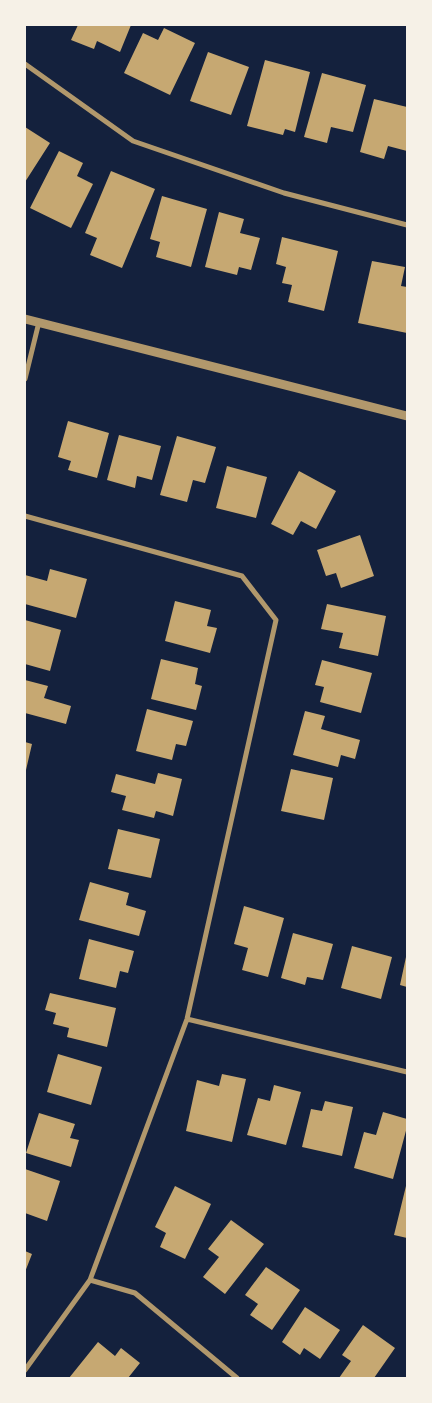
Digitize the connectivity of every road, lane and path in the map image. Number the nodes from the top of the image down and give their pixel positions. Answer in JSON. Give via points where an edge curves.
{"nodes":[{"id":1,"x":25,"y":64,"type":"edge"},
{"id":2,"x":407,"y":225,"type":"edge"},
{"id":3,"x":25,"y":319,"type":"edge"},
{"id":4,"x":39,"y":322,"type":"junction"},
{"id":5,"x":25,"y":380,"type":"edge"},
{"id":6,"x":407,"y":416,"type":"edge"},
{"id":7,"x":25,"y":516,"type":"edge"},
{"id":8,"x":187,"y":1019,"type":"junction"},
{"id":9,"x":407,"y":1072,"type":"edge"},
{"id":10,"x":90,"y":1280,"type":"junction"},
{"id":11,"x":25,"y":1370,"type":"edge"},
{"id":12,"x":237,"y":1378,"type":"edge"}],
"edges":[{"from":1,"to":2,"type":"street","via":[[133,141],[284,193]]},
{"from":3,"to":4,"type":"street"},
{"from":4,"to":5,"type":"street"},
{"from":4,"to":6,"type":"street"},
{"from":7,"to":8,"type":"street","via":[[242,576],[276,620]]},
{"from":8,"to":9,"type":"street"},
{"from":8,"to":10,"type":"street"},
{"from":10,"to":11,"type":"street"},
{"from":10,"to":12,"type":"street","via":[[136,1294]]}]}
